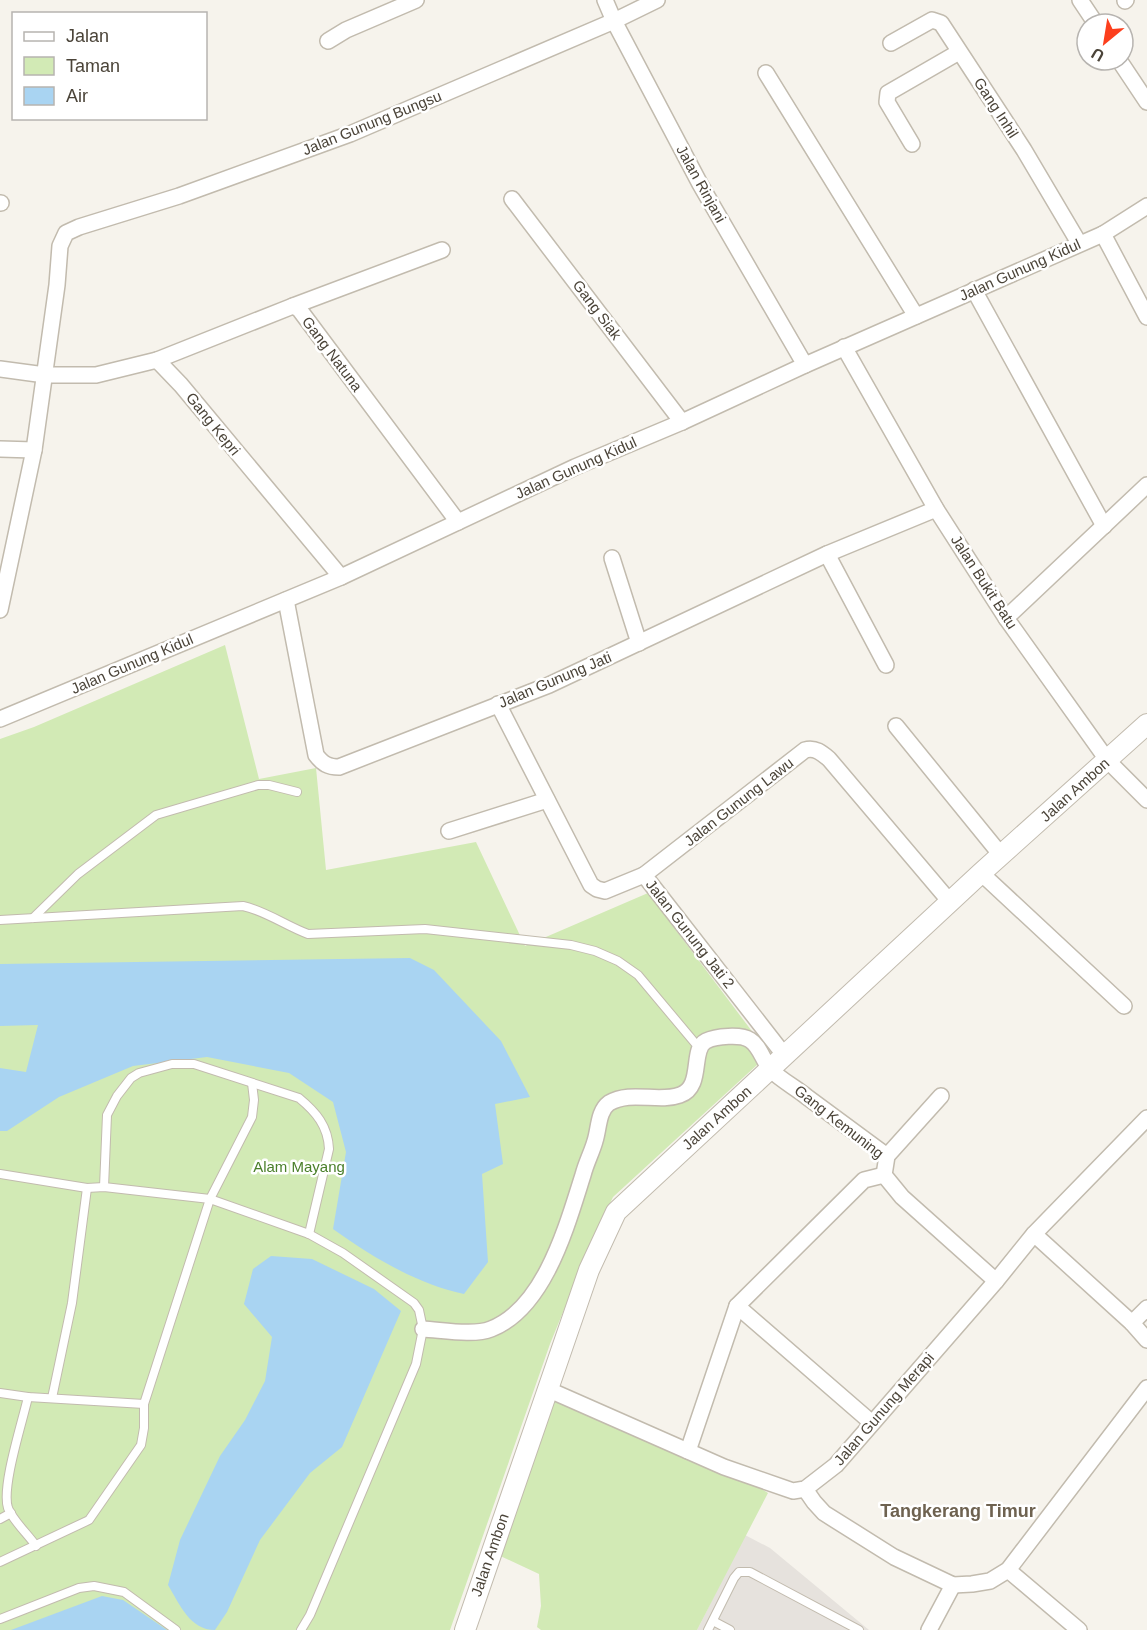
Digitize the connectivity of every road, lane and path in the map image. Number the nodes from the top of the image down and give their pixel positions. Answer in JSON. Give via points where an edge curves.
{"nodes":[{"id":1,"x":416,"y":0,"type":"edge"},
{"id":2,"x":605,"y":0,"type":"edge"},
{"id":3,"x":657,"y":0,"type":"edge"},
{"id":4,"x":614,"y":21,"type":"junction"},
{"id":5,"x":328,"y":41,"type":"dead end"},
{"id":6,"x":891,"y":43,"type":"dead end"},
{"id":7,"x":959,"y":52,"type":"junction"},
{"id":8,"x":766,"y":72,"type":"dead end"},
{"id":9,"x":1127,"y":72,"type":"edge"},
{"id":10,"x":1147,"y":102,"type":"edge"},
{"id":11,"x":912,"y":144,"type":"dead end"},
{"id":12,"x":512,"y":199,"type":"dead end"},
{"id":13,"x":1147,"y":206,"type":"edge"},
{"id":14,"x":1103,"y":234,"type":"junction"},
{"id":15,"x":1079,"y":243,"type":"junction"},
{"id":16,"x":442,"y":250,"type":"dead end"},
{"id":17,"x":974,"y":290,"type":"junction"},
{"id":18,"x":293,"y":306,"type":"junction"},
{"id":19,"x":916,"y":316,"type":"junction"},
{"id":20,"x":1147,"y":317,"type":"edge"},
{"id":21,"x":844,"y":347,"type":"junction"},
{"id":22,"x":157,"y":360,"type":"junction"},
{"id":23,"x":805,"y":365,"type":"junction"},
{"id":24,"x":0,"y":369,"type":"edge"},
{"id":25,"x":45,"y":375,"type":"junction"},
{"id":26,"x":682,"y":422,"type":"junction"},
{"id":27,"x":0,"y":449,"type":"edge"},
{"id":28,"x":34,"y":450,"type":"junction"},
{"id":29,"x":1147,"y":485,"type":"edge"},
{"id":30,"x":936,"y":509,"type":"junction"},
{"id":31,"x":458,"y":522,"type":"junction"},
{"id":32,"x":1104,"y":526,"type":"junction"},
{"id":33,"x":827,"y":554,"type":"junction"},
{"id":34,"x":612,"y":558,"type":"dead end"},
{"id":35,"x":341,"y":577,"type":"junction"},
{"id":36,"x":286,"y":600,"type":"junction"},
{"id":37,"x":0,"y":610,"type":"edge"},
{"id":38,"x":1006,"y":618,"type":"junction"},
{"id":39,"x":639,"y":643,"type":"junction"},
{"id":40,"x":886,"y":665,"type":"dead end"},
{"id":41,"x":498,"y":704,"type":"junction"},
{"id":42,"x":0,"y":719,"type":"edge"},
{"id":43,"x":1147,"y":724,"type":"edge"},
{"id":44,"x":896,"y":726,"type":"dead end"},
{"id":45,"x":1108,"y":761,"type":"junction"},
{"id":46,"x":297,"y":792,"type":"dead end"},
{"id":47,"x":548,"y":800,"type":"junction"},
{"id":48,"x":1147,"y":800,"type":"edge"},
{"id":49,"x":449,"y":831,"type":"dead end"},
{"id":50,"x":1001,"y":855,"type":"junction"},
{"id":51,"x":981,"y":873,"type":"junction"},
{"id":52,"x":644,"y":875,"type":"junction"},
{"id":53,"x":951,"y":903,"type":"junction"},
{"id":54,"x":33,"y":918,"type":"junction"},
{"id":55,"x":0,"y":920,"type":"edge"},
{"id":56,"x":1124,"y":1006,"type":"dead end"},
{"id":57,"x":700,"y":1048,"type":"junction"},
{"id":58,"x":777,"y":1062,"type":"junction"},
{"id":59,"x":252,"y":1083,"type":"junction"},
{"id":60,"x":941,"y":1096,"type":"dead end"},
{"id":61,"x":1147,"y":1118,"type":"edge"},
{"id":62,"x":887,"y":1156,"type":"junction"},
{"id":63,"x":0,"y":1174,"type":"edge"},
{"id":64,"x":884,"y":1175,"type":"junction"},
{"id":65,"x":104,"y":1187,"type":"junction"},
{"id":66,"x":87,"y":1188,"type":"junction"},
{"id":67,"x":210,"y":1199,"type":"junction"},
{"id":68,"x":309,"y":1234,"type":"junction"},
{"id":69,"x":1034,"y":1234,"type":"junction"},
{"id":70,"x":996,"y":1281,"type":"junction"},
{"id":71,"x":737,"y":1306,"type":"junction"},
{"id":72,"x":1147,"y":1308,"type":"edge"},
{"id":73,"x":1132,"y":1323,"type":"junction"},
{"id":74,"x":423,"y":1329,"type":"junction"},
{"id":75,"x":1147,"y":1340,"type":"edge"},
{"id":76,"x":1147,"y":1388,"type":"edge"},
{"id":77,"x":547,"y":1389,"type":"junction"},
{"id":78,"x":0,"y":1393,"type":"edge"},
{"id":79,"x":28,"y":1397,"type":"junction"},
{"id":80,"x":52,"y":1398,"type":"junction"},
{"id":81,"x":144,"y":1404,"type":"junction"},
{"id":82,"x":872,"y":1423,"type":"junction"},
{"id":83,"x":688,"y":1451,"type":"junction"},
{"id":84,"x":806,"y":1489,"type":"junction"},
{"id":85,"x":11,"y":1514,"type":"junction"},
{"id":86,"x":0,"y":1519,"type":"edge"},
{"id":87,"x":36,"y":1546,"type":"junction"},
{"id":88,"x":0,"y":1562,"type":"edge"},
{"id":89,"x":1008,"y":1570,"type":"junction"},
{"id":90,"x":953,"y":1585,"type":"junction"},
{"id":91,"x":0,"y":1620,"type":"edge"},
{"id":92,"x":713,"y":1621,"type":"junction"},
{"id":93,"x":176,"y":1630,"type":"edge"},
{"id":94,"x":301,"y":1630,"type":"edge"},
{"id":95,"x":465,"y":1630,"type":"edge"},
{"id":96,"x":708,"y":1630,"type":"edge"},
{"id":97,"x":730,"y":1630,"type":"edge"},
{"id":98,"x":859,"y":1630,"type":"edge"},
{"id":99,"x":929,"y":1630,"type":"edge"},
{"id":100,"x":1079,"y":1630,"type":"edge"}],
"edges":[{"from":1,"to":5,"type":"street"},
{"from":2,"to":4,"type":"street","name":"Jalan Rinjani"},
{"from":3,"to":4,"type":"street","name":"Jalan Gunung Bungsu"},
{"from":4,"to":23,"type":"street","name":"Jalan Rinjani","via":[[700,184]]},
{"from":4,"to":25,"type":"street","name":"Jalan Gunung Bungsu","via":[[350,134],[69,231],[62,240]]},
{"from":6,"to":7,"type":"street","name":"Gang Inhil","via":[[935,20]]},
{"from":7,"to":11,"type":"street","via":[[888,93],[887,102]]},
{"from":7,"to":15,"type":"street","name":"Gang Inhil"},
{"from":8,"to":19,"type":"street"},
{"from":9,"to":10,"type":"street"},
{"from":12,"to":26,"type":"street","name":"Gang Siak"},
{"from":13,"to":14,"type":"street","name":"Jalan Gunung Kidul"},
{"from":14,"to":15,"type":"street","name":"Jalan Gunung Kidul"},
{"from":14,"to":20,"type":"street"},
{"from":15,"to":17,"type":"street","name":"Jalan Gunung Kidul"},
{"from":16,"to":18,"type":"street"},
{"from":17,"to":19,"type":"street","name":"Jalan Gunung Kidul"},
{"from":17,"to":32,"type":"street"},
{"from":18,"to":22,"type":"street","name":"Gang Natuna"},
{"from":18,"to":31,"type":"street","name":"Gang Natuna"},
{"from":19,"to":21,"type":"street","name":"Jalan Gunung Kidul"},
{"from":21,"to":23,"type":"street","name":"Jalan Gunung Kidul"},
{"from":21,"to":30,"type":"street","name":"Jalan Bukit Batu"},
{"from":22,"to":25,"type":"street","via":[[96,375]]},
{"from":22,"to":35,"type":"street","name":"Gang Kepri"},
{"from":23,"to":26,"type":"street","name":"Jalan Gunung Kidul"},
{"from":24,"to":25,"type":"street"},
{"from":25,"to":28,"type":"street"},
{"from":26,"to":31,"type":"street","name":"Jalan Gunung Kidul"},
{"from":27,"to":28,"type":"street"},
{"from":28,"to":37,"type":"street"},
{"from":29,"to":32,"type":"street"},
{"from":30,"to":33,"type":"street","name":"Jalan Gunung Jati"},
{"from":30,"to":38,"type":"street","name":"Jalan Bukit Batu"},
{"from":31,"to":35,"type":"street","name":"Jalan Gunung Kidul"},
{"from":32,"to":38,"type":"street"},
{"from":33,"to":39,"type":"street","name":"Jalan Gunung Jati"},
{"from":33,"to":40,"type":"street"},
{"from":34,"to":39,"type":"street"},
{"from":35,"to":36,"type":"street","name":"Jalan Gunung Kidul"},
{"from":36,"to":41,"type":"street","name":"Jalan Gunung Jati","via":[[316,755],[330,767],[339,767]]},
{"from":36,"to":42,"type":"street","name":"Jalan Gunung Kidul"},
{"from":38,"to":45,"type":"street","name":"Jalan Bukit Batu"},
{"from":39,"to":41,"type":"street","name":"Jalan Gunung Jati"},
{"from":41,"to":47,"type":"street","name":"Jalan Gunung Jati 2"},
{"from":43,"to":45,"type":"street","name":"Jalan Ambon"},
{"from":44,"to":50,"type":"street"},
{"from":45,"to":48,"type":"street","name":"Jalan Bukit Batu"},
{"from":45,"to":50,"type":"street","name":"Jalan Ambon"},
{"from":46,"to":54,"type":"lane","via":[[258,784],[156,815],[78,874]]},
{"from":47,"to":49,"type":"street"},
{"from":47,"to":52,"type":"street","name":"Jalan Gunung Jati 2","via":[[591,885],[605,891]]},
{"from":50,"to":51,"type":"street","name":"Jalan Ambon"},
{"from":51,"to":53,"type":"street","name":"Jalan Ambon"},
{"from":51,"to":56,"type":"street"},
{"from":52,"to":53,"type":"street","name":"Jalan Gunung Lawu","via":[[810,749],[829,759]]},
{"from":52,"to":58,"type":"street","name":"Jalan Gunung Jati 2"},
{"from":53,"to":58,"type":"street","name":"Jalan Ambon"},
{"from":54,"to":55,"type":"lane"},
{"from":54,"to":57,"type":"lane","via":[[243,906],[308,934],[425,929],[571,945],[595,951],[638,975]]},
{"from":57,"to":58,"type":"street","via":[[708,1040],[742,1037]]},
{"from":57,"to":74,"type":"street","via":[[696,1072],[686,1093],[663,1098],[631,1097],[612,1102],[603,1110],[561,1246],[548,1271],[512,1317],[490,1330],[478,1332]]},
{"from":58,"to":62,"type":"street","name":"Gang Kemuning"},
{"from":58,"to":77,"type":"street","name":"Jalan Ambon","via":[[616,1212],[589,1270]]},
{"from":59,"to":65,"type":"lane","via":[[194,1064],[148,1069],[131,1078],[107,1115]]},
{"from":59,"to":67,"type":"lane","via":[[252,1117]]},
{"from":59,"to":68,"type":"lane","via":[[298,1098],[324,1124],[329,1149]]},
{"from":60,"to":62,"type":"street"},
{"from":61,"to":69,"type":"street","name":"Jalan Gunung Merapi"},
{"from":62,"to":64,"type":"street","name":"Gang Kemuning"},
{"from":63,"to":66,"type":"lane"},
{"from":64,"to":70,"type":"street","name":"Gang Kemuning","via":[[902,1197]]},
{"from":64,"to":71,"type":"street","via":[[864,1180]]},
{"from":65,"to":66,"type":"lane"},
{"from":65,"to":67,"type":"lane"},
{"from":66,"to":80,"type":"lane","via":[[72,1303]]},
{"from":67,"to":68,"type":"lane"},
{"from":67,"to":81,"type":"lane"},
{"from":68,"to":74,"type":"lane","via":[[414,1303]]},
{"from":69,"to":70,"type":"street","name":"Jalan Gunung Merapi"},
{"from":69,"to":73,"type":"street"},
{"from":70,"to":82,"type":"street","name":"Jalan Gunung Merapi"},
{"from":71,"to":82,"type":"street"},
{"from":71,"to":83,"type":"street"},
{"from":72,"to":73,"type":"street"},
{"from":73,"to":75,"type":"street"},
{"from":74,"to":94,"type":"lane","via":[[416,1364]]},
{"from":76,"to":89,"type":"street"},
{"from":77,"to":83,"type":"street"},
{"from":77,"to":95,"type":"street","name":"Jalan Ambon"},
{"from":78,"to":79,"type":"lane"},
{"from":79,"to":80,"type":"lane"},
{"from":79,"to":85,"type":"lane","via":[[9,1474]]},
{"from":80,"to":81,"type":"lane"},
{"from":81,"to":87,"type":"lane","via":[[141,1444],[89,1521]]},
{"from":82,"to":84,"type":"street","name":"Jalan Gunung Merapi","via":[[836,1465]]},
{"from":83,"to":84,"type":"street","via":[[793,1491]]},
{"from":84,"to":90,"type":"street","via":[[824,1513],[894,1557]]},
{"from":85,"to":86,"type":"lane"},
{"from":85,"to":87,"type":"lane"},
{"from":87,"to":88,"type":"lane"},
{"from":89,"to":90,"type":"street","via":[[990,1581]]},
{"from":89,"to":100,"type":"street"},
{"from":90,"to":99,"type":"street"},
{"from":91,"to":93,"type":"lane","via":[[79,1588],[94,1586],[124,1592]]},
{"from":92,"to":96,"type":"lane"},
{"from":92,"to":97,"type":"lane"},
{"from":92,"to":98,"type":"lane","via":[[734,1578],[740,1572],[750,1572]]}]}
